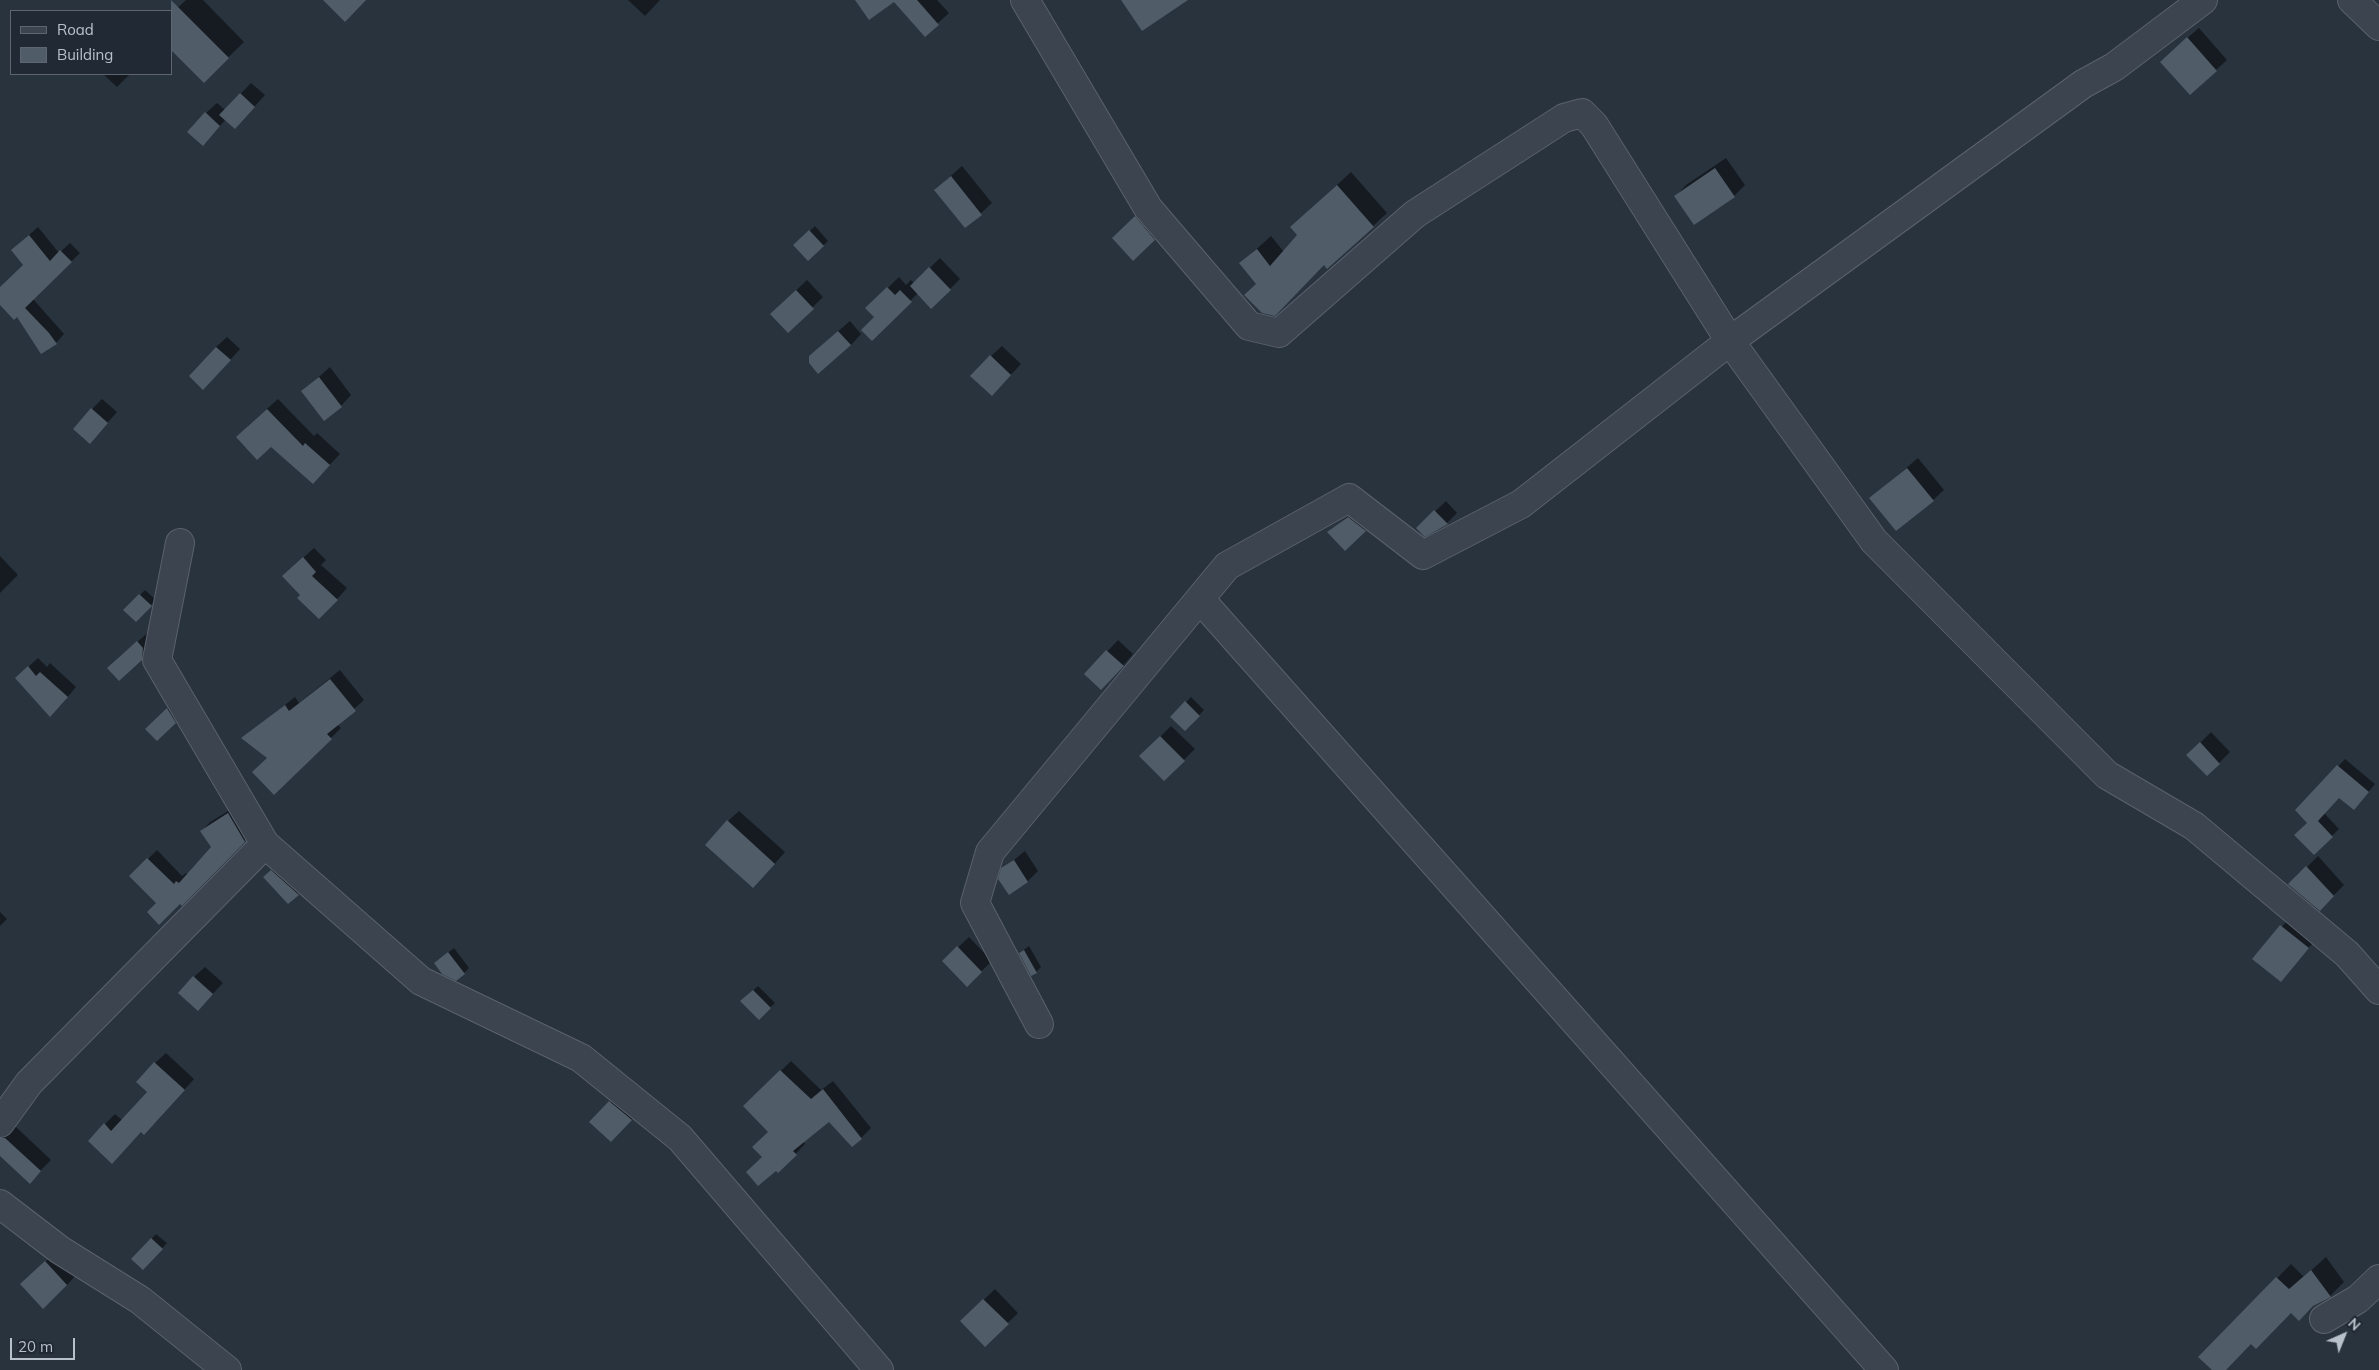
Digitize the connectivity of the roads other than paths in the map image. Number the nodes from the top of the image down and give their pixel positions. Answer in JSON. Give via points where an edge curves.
{"nodes":[{"id":1,"x":1025,"y":0,"type":"edge"},
{"id":2,"x":2203,"y":0,"type":"edge"},
{"id":3,"x":2352,"y":0,"type":"edge"},
{"id":4,"x":2379,"y":26,"type":"edge"},
{"id":5,"x":1730,"y":341,"type":"junction"},
{"id":6,"x":180,"y":544,"type":"dead end"},
{"id":7,"x":1200,"y":599,"type":"junction"},
{"id":8,"x":265,"y":844,"type":"junction"},
{"id":9,"x":2379,"y":990,"type":"edge"},
{"id":10,"x":1039,"y":1024,"type":"dead end"},
{"id":11,"x":0,"y":1123,"type":"edge"},
{"id":12,"x":0,"y":1204,"type":"edge"},
{"id":13,"x":2379,"y":1279,"type":"edge"},
{"id":14,"x":2324,"y":1319,"type":"dead end"},
{"id":15,"x":227,"y":1370,"type":"edge"},
{"id":16,"x":879,"y":1370,"type":"edge"},
{"id":17,"x":1884,"y":1370,"type":"edge"}],
"edges":[{"from":1,"to":5,"type":"street","via":[[1148,208],[1249,326],[1279,333],[1415,214],[1564,118],[1582,113],[1594,125]]},
{"from":2,"to":5,"type":"street"},
{"from":3,"to":4,"type":"street"},
{"from":5,"to":7,"type":"street","via":[[1521,504],[1423,555],[1349,498],[1227,566]]},
{"from":5,"to":9,"type":"street","via":[[1874,541],[2106,775],[2194,826],[2346,954]]},
{"from":6,"to":8,"type":"street","via":[[157,660]]},
{"from":7,"to":10,"type":"street","via":[[990,852],[974,903]]},
{"from":7,"to":17,"type":"street"},
{"from":8,"to":11,"type":"street","via":[[30,1083]]},
{"from":8,"to":16,"type":"street","via":[[421,981],[581,1058],[680,1138]]},
{"from":12,"to":15,"type":"street","via":[[60,1250],[140,1300]]},
{"from":13,"to":14,"type":"street","via":[[2358,1299]]}]}
